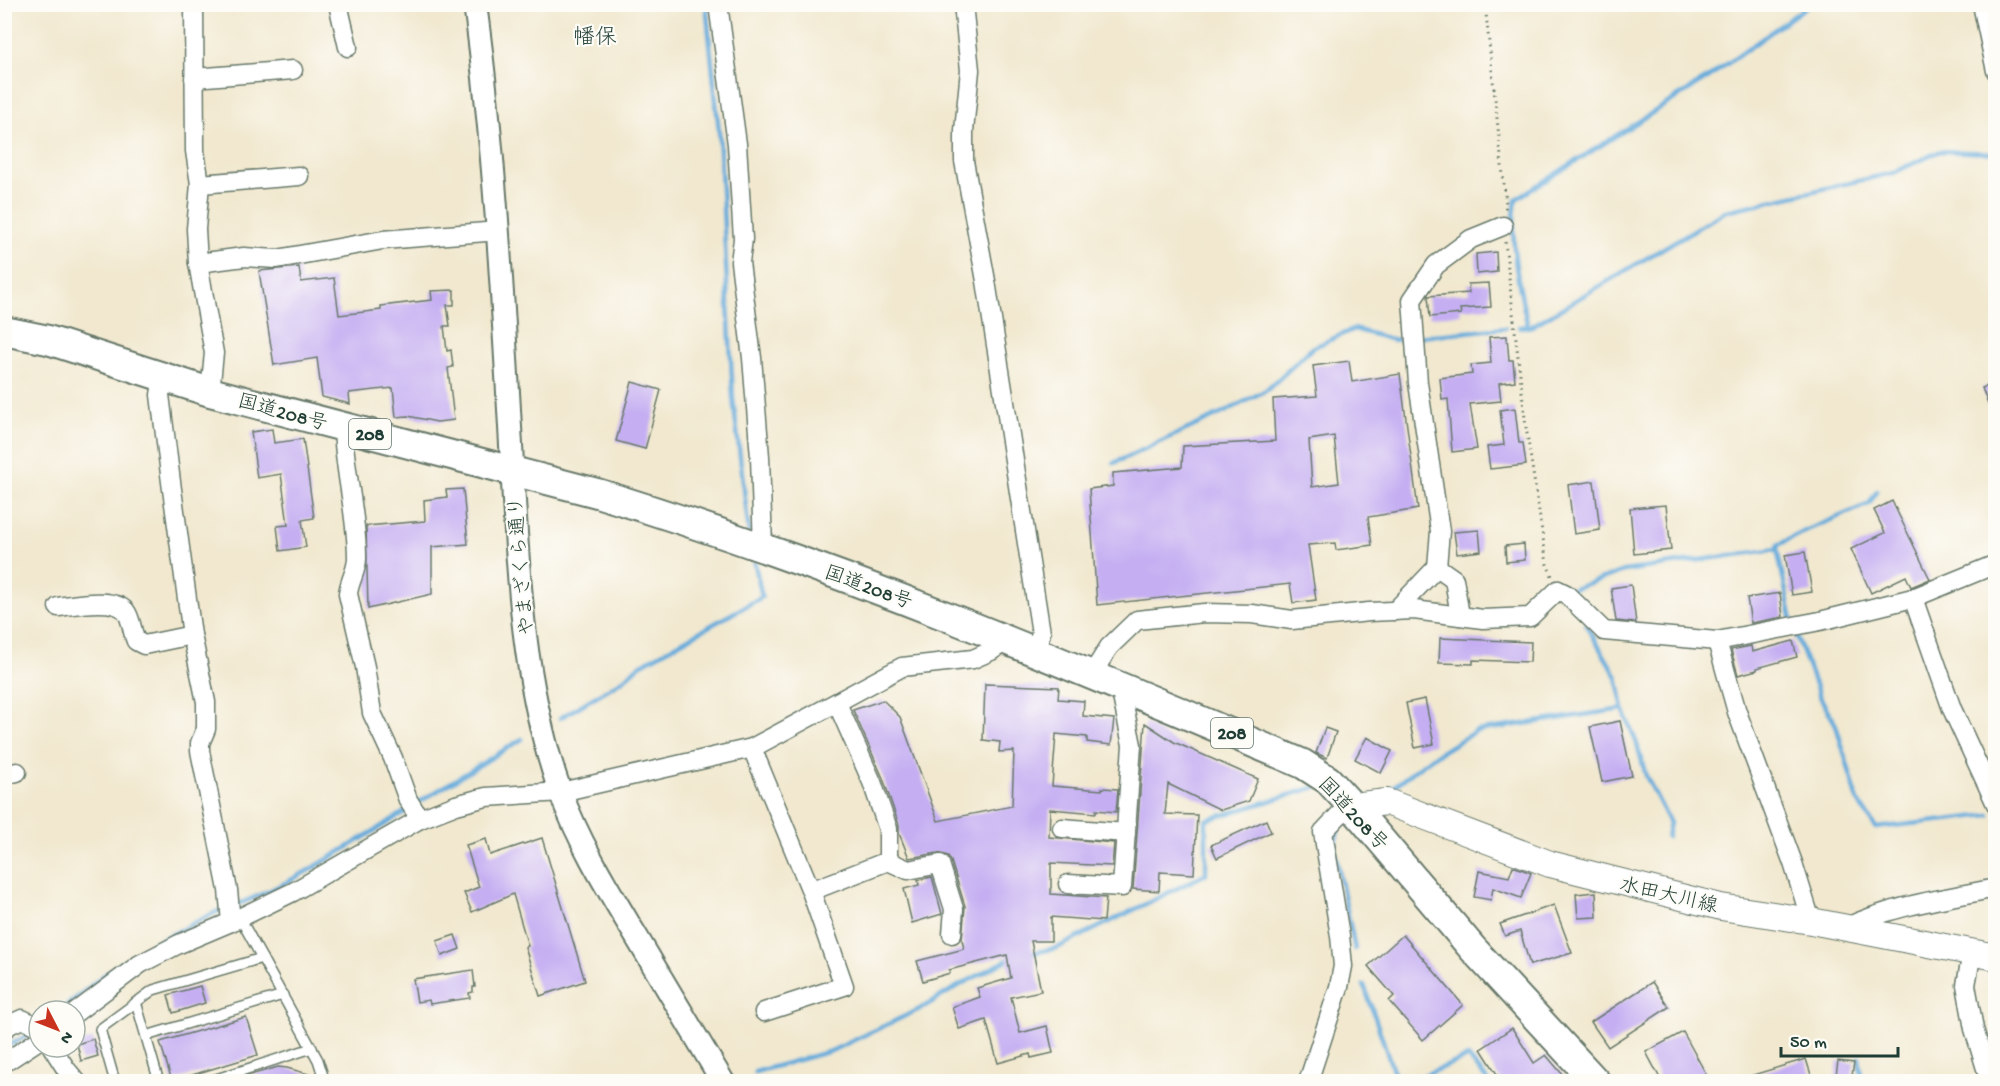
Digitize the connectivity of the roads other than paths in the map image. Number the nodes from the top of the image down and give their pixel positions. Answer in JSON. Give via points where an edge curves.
{"nodes":[{"id":1,"x":194,"y":4,"type":"edge"},
{"id":2,"x":338,"y":4,"type":"edge"},
{"id":3,"x":475,"y":4,"type":"edge"},
{"id":4,"x":718,"y":4,"type":"edge"},
{"id":5,"x":963,"y":4,"type":"edge"},
{"id":6,"x":1983,"y":4,"type":"edge"},
{"id":7,"x":348,"y":47,"type":"dead end"},
{"id":8,"x":293,"y":70,"type":"dead end"},
{"id":9,"x":1995,"y":71,"type":"edge"},
{"id":10,"x":194,"y":78,"type":"junction"},
{"id":11,"x":299,"y":176,"type":"dead end"},
{"id":12,"x":200,"y":184,"type":"junction"},
{"id":13,"x":1503,"y":226,"type":"road end"},
{"id":14,"x":499,"y":231,"type":"junction"},
{"id":15,"x":198,"y":263,"type":"junction"},
{"id":16,"x":4,"y":331,"type":"edge"},
{"id":17,"x":164,"y":377,"type":"junction"},
{"id":18,"x":210,"y":392,"type":"junction"},
{"id":19,"x":343,"y":427,"type":"junction"},
{"id":20,"x":512,"y":472,"type":"junction"},
{"id":21,"x":752,"y":544,"type":"junction"},
{"id":22,"x":1995,"y":564,"type":"edge"},
{"id":23,"x":1437,"y":567,"type":"junction"},
{"id":24,"x":1913,"y":598,"type":"junction"},
{"id":25,"x":58,"y":607,"type":"dead end"},
{"id":26,"x":1395,"y":611,"type":"junction"},
{"id":27,"x":1460,"y":616,"type":"junction"},
{"id":28,"x":192,"y":635,"type":"junction"},
{"id":29,"x":1007,"y":640,"type":"junction"},
{"id":30,"x":1717,"y":641,"type":"junction"},
{"id":31,"x":1035,"y":651,"type":"junction"},
{"id":32,"x":1092,"y":675,"type":"junction"},
{"id":33,"x":1120,"y":687,"type":"junction"},
{"id":34,"x":837,"y":703,"type":"junction"},
{"id":35,"x":752,"y":748,"type":"junction"},
{"id":36,"x":561,"y":792,"type":"junction"},
{"id":37,"x":1995,"y":804,"type":"edge"},
{"id":38,"x":1352,"y":807,"type":"junction"},
{"id":39,"x":420,"y":819,"type":"junction"},
{"id":40,"x":1062,"y":828,"type":"dead end"},
{"id":41,"x":1126,"y":833,"type":"junction"},
{"id":42,"x":888,"y":861,"type":"junction"},
{"id":43,"x":1068,"y":884,"type":"dead end"},
{"id":44,"x":1995,"y":888,"type":"edge"},
{"id":45,"x":810,"y":891,"type":"junction"},
{"id":46,"x":236,"y":920,"type":"junction"},
{"id":47,"x":1811,"y":921,"type":"junction"},
{"id":48,"x":1845,"y":928,"type":"junction"},
{"id":49,"x":952,"y":934,"type":"dead end"},
{"id":50,"x":1984,"y":955,"type":"edge"},
{"id":51,"x":262,"y":958,"type":"junction"},
{"id":52,"x":283,"y":995,"type":"junction"},
{"id":53,"x":136,"y":1002,"type":"junction"},
{"id":54,"x":87,"y":1004,"type":"edge"},
{"id":55,"x":764,"y":1011,"type":"dead end"},
{"id":56,"x":27,"y":1022,"type":"edge"},
{"id":57,"x":4,"y":1029,"type":"edge"},
{"id":58,"x":146,"y":1036,"type":"junction"},
{"id":59,"x":27,"y":1048,"type":"edge"},
{"id":60,"x":312,"y":1048,"type":"junction"},
{"id":61,"x":60,"y":1059,"type":"edge"},
{"id":62,"x":4,"y":1063,"type":"edge"},
{"id":63,"x":219,"y":1080,"type":"edge"},
{"id":64,"x":77,"y":1082,"type":"edge"},
{"id":65,"x":116,"y":1082,"type":"edge"},
{"id":66,"x":159,"y":1082,"type":"edge"},
{"id":67,"x":207,"y":1082,"type":"edge"},
{"id":68,"x":325,"y":1082,"type":"edge"},
{"id":69,"x":723,"y":1082,"type":"edge"},
{"id":70,"x":1308,"y":1082,"type":"edge"},
{"id":71,"x":1596,"y":1082,"type":"edge"},
{"id":72,"x":1990,"y":1082,"type":"edge"}],
"edges":[{"from":1,"to":10,"type":"street"},
{"from":2,"to":7,"type":"street"},
{"from":3,"to":14,"type":"street","name":"やまざくら通り"},
{"from":4,"to":21,"type":"street","via":[[737,144],[743,239],[740,262],[759,435]]},
{"from":5,"to":31,"type":"street","via":[[970,70],[964,161],[1041,633]]},
{"from":6,"to":9,"type":"street"},
{"from":8,"to":10,"type":"street"},
{"from":10,"to":12,"type":"street","via":[[195,152]]},
{"from":11,"to":12,"type":"street"},
{"from":12,"to":15,"type":"street"},
{"from":13,"to":23,"type":"street","via":[[1471,239],[1436,265],[1412,300],[1418,383],[1440,531]]},
{"from":14,"to":15,"type":"street","via":[[383,240],[278,259],[244,257]]},
{"from":14,"to":20,"type":"street","name":"やまざくら通り"},
{"from":15,"to":18,"type":"street","via":[[214,353]]},
{"from":16,"to":17,"type":"highway","name":"国道208号","number":"208","via":[[48,340]]},
{"from":17,"to":18,"type":"highway","name":"国道208号","number":"208"},
{"from":17,"to":28,"type":"street","via":[[160,395]]},
{"from":18,"to":19,"type":"highway","name":"国道208号","number":"208"},
{"from":19,"to":20,"type":"highway","name":"国道208号","number":"208"},
{"from":19,"to":39,"type":"street","via":[[357,537],[356,568],[348,594],[372,713],[408,800]]},
{"from":20,"to":21,"type":"highway","name":"国道208号","number":"208","via":[[607,496]]},
{"from":20,"to":36,"type":"street","name":"やまざくら通り","via":[[529,666]]},
{"from":21,"to":29,"type":"highway","name":"国道208号","number":"208"},
{"from":22,"to":24,"type":"street"},
{"from":23,"to":26,"type":"street"},
{"from":23,"to":27,"type":"street","via":[[1454,579]]},
{"from":24,"to":30,"type":"street"},
{"from":24,"to":37,"type":"street","via":[[1952,709]]},
{"from":25,"to":28,"type":"street","via":[[93,603],[119,606],[128,614],[136,641],[144,645]]},
{"from":26,"to":27,"type":"street"},
{"from":26,"to":32,"type":"street","via":[[1292,620],[1204,613],[1137,620],[1109,647]]},
{"from":27,"to":30,"type":"street","via":[[1530,617],[1558,590],[1604,631]]},
{"from":28,"to":46,"type":"street","via":[[206,702],[206,729],[200,751]]},
{"from":29,"to":31,"type":"highway","name":"国道208号","number":"208"},
{"from":29,"to":34,"type":"street","via":[[973,659],[902,667]]},
{"from":30,"to":47,"type":"street","via":[[1737,712]]},
{"from":31,"to":32,"type":"highway","name":"国道208号","number":"208"},
{"from":32,"to":33,"type":"highway","name":"国道208号","number":"208"},
{"from":33,"to":38,"type":"highway","name":"国道208号","number":"208","via":[[1303,764],[1328,780]]},
{"from":33,"to":41,"type":"street","via":[[1132,745]]},
{"from":34,"to":35,"type":"street"},
{"from":34,"to":42,"type":"street","via":[[888,829]]},
{"from":35,"to":36,"type":"street"},
{"from":35,"to":45,"type":"street"},
{"from":36,"to":39,"type":"street","via":[[486,797]]},
{"from":36,"to":69,"type":"street","name":"やまざくら通り","via":[[595,868]]},
{"from":38,"to":47,"type":"main road","name":"水田大川線","via":[[1387,802],[1550,864],[1721,907]]},
{"from":38,"to":70,"type":"street","via":[[1323,832],[1343,966]]},
{"from":38,"to":71,"type":"highway","name":"国道208号","number":"208","via":[[1473,949]]},
{"from":39,"to":46,"type":"street"},
{"from":40,"to":41,"type":"street"},
{"from":41,"to":43,"type":"street","via":[[1122,887]]},
{"from":42,"to":45,"type":"street"},
{"from":42,"to":49,"type":"street","via":[[908,870],[940,864],[954,909]]},
{"from":44,"to":48,"type":"street","via":[[1926,901],[1868,917]]},
{"from":45,"to":55,"type":"street","via":[[844,986]]},
{"from":46,"to":51,"type":"lane"},
{"from":46,"to":54,"type":"street","via":[[140,964]]},
{"from":47,"to":48,"type":"main road","name":"水田大川線"},
{"from":48,"to":50,"type":"main road","name":"水田大川線"},
{"from":50,"to":72,"type":"street","via":[[1965,985]]},
{"from":51,"to":52,"type":"lane"},
{"from":51,"to":53,"type":"lane","via":[[153,990]]},
{"from":52,"to":58,"type":"lane"},
{"from":52,"to":60,"type":"lane"},
{"from":53,"to":58,"type":"lane"},
{"from":53,"to":65,"type":"lane","via":[[100,1029]]},
{"from":56,"to":57,"type":"street","via":[[22,1020]]},
{"from":58,"to":66,"type":"lane"},
{"from":59,"to":62,"type":"street"},
{"from":60,"to":63,"type":"lane"},
{"from":60,"to":68,"type":"lane"},
{"from":61,"to":64,"type":"street"},
{"from":63,"to":67,"type":"lane"}]}
